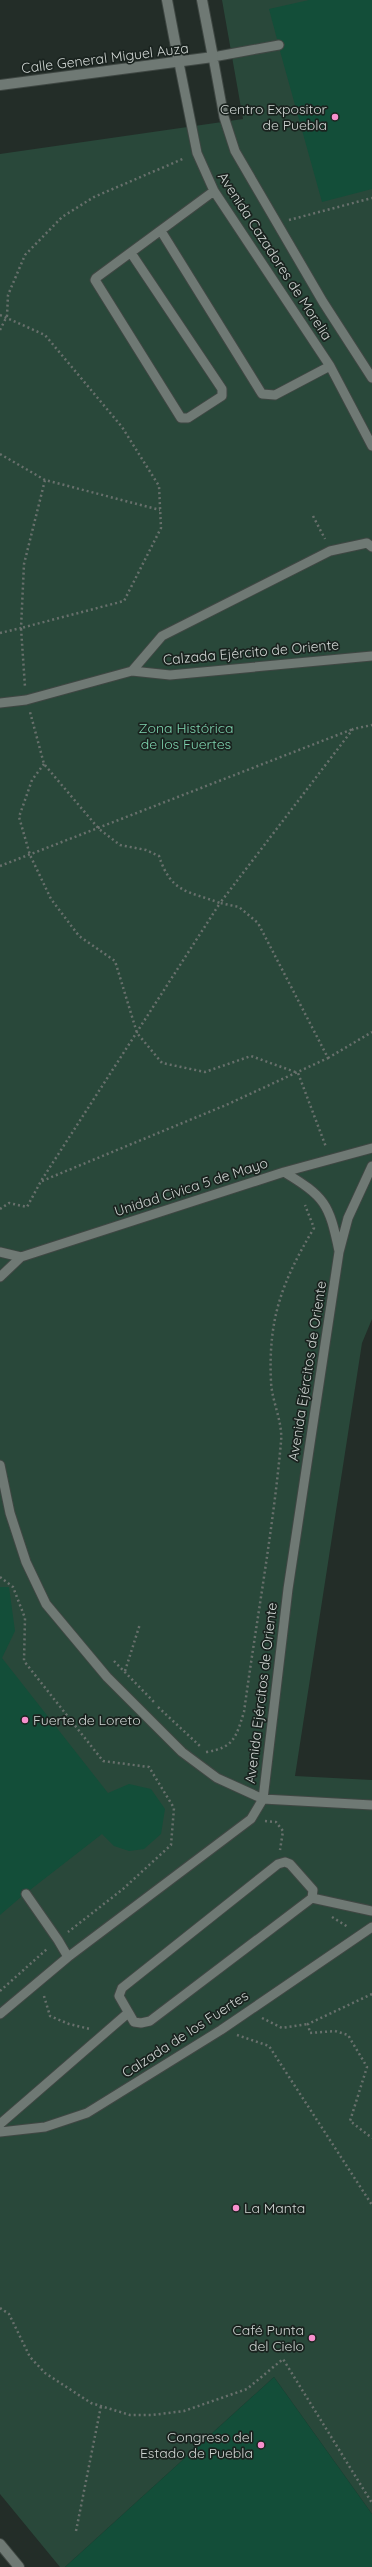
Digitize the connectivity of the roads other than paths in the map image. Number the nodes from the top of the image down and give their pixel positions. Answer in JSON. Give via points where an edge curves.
{"nodes":[{"id":1,"x":167,"y":0,"type":"edge"},
{"id":2,"x":202,"y":0,"type":"edge"},
{"id":3,"x":279,"y":45,"type":"dead end"},
{"id":4,"x":213,"y":57,"type":"junction"},
{"id":5,"x":180,"y":63,"type":"junction"},
{"id":6,"x":0,"y":85,"type":"edge"},
{"id":7,"x":214,"y":191,"type":"junction"},
{"id":8,"x":161,"y":231,"type":"junction"},
{"id":9,"x":131,"y":253,"type":"junction"},
{"id":10,"x":330,"y":366,"type":"junction"},
{"id":11,"x":372,"y":378,"type":"edge"},
{"id":12,"x":372,"y":446,"type":"edge"},
{"id":13,"x":370,"y":542,"type":"edge"},
{"id":14,"x":372,"y":656,"type":"edge"},
{"id":15,"x":132,"y":671,"type":"junction"},
{"id":16,"x":0,"y":703,"type":"edge"},
{"id":17,"x":372,"y":1148,"type":"edge"},
{"id":18,"x":372,"y":1166,"type":"edge"},
{"id":19,"x":284,"y":1172,"type":"junction"},
{"id":20,"x":0,"y":1252,"type":"edge"},
{"id":21,"x":339,"y":1252,"type":"junction"},
{"id":22,"x":21,"y":1257,"type":"junction"},
{"id":23,"x":0,"y":1276,"type":"edge"},
{"id":24,"x":0,"y":1465,"type":"edge"},
{"id":25,"x":263,"y":1799,"type":"junction"},
{"id":26,"x":372,"y":1805,"type":"edge"},
{"id":27,"x":26,"y":1894,"type":"dead end"},
{"id":28,"x":312,"y":1898,"type":"junction"},
{"id":29,"x":372,"y":1911,"type":"edge"},
{"id":30,"x":372,"y":1927,"type":"edge"},
{"id":31,"x":68,"y":1957,"type":"junction"},
{"id":32,"x":128,"y":2013,"type":"junction"},
{"id":33,"x":0,"y":2014,"type":"edge"},
{"id":34,"x":0,"y":2124,"type":"edge"},
{"id":35,"x":0,"y":2132,"type":"edge"},
{"id":36,"x":0,"y":2544,"type":"edge"},
{"id":37,"x":19,"y":2567,"type":"edge"}],
"edges":[{"from":1,"to":5,"type":"street","name":"Avenida Cazadores de Morelia"},
{"from":2,"to":4,"type":"street"},
{"from":3,"to":4,"type":"lane"},
{"from":4,"to":5,"type":"street","name":"Calle General Miguel Auza"},
{"from":4,"to":11,"type":"lane","name":"Avenida Cazadores de Morelia","via":[[224,117],[235,151],[323,302]]},
{"from":5,"to":6,"type":"street","name":"Calle General Miguel Auza"},
{"from":5,"to":7,"type":"lane","name":"Avenida Cazadores de Morelia","via":[[197,153]]},
{"from":7,"to":8,"type":"lane"},
{"from":7,"to":10,"type":"lane","name":"Avenida Cazadores de Morelia"},
{"from":8,"to":9,"type":"lane"},
{"from":8,"to":10,"type":"lane","via":[[262,394],[275,395]]},
{"from":9,"to":9,"type":"lane","via":[[222,389],[222,396],[188,418],[181,418],[95,282],[96,278]]},
{"from":10,"to":12,"type":"lane","name":"Avenida Cazadores de Morelia"},
{"from":13,"to":15,"type":"lane","via":[[330,551],[162,636]]},
{"from":14,"to":15,"type":"lane","name":"Calzada Ejército de Oriente","via":[[170,675]]},
{"from":15,"to":16,"type":"lane","via":[[26,700]]},
{"from":17,"to":19,"type":"lane","name":"Unidad Civica 5 de Mayo"},
{"from":18,"to":21,"type":"lane","name":"Avenida Ejércitos de Oriente","via":[[348,1218]]},
{"from":19,"to":21,"type":"lane","name":"Avenida Ejércitos de Oriente","via":[[314,1190],[323,1201],[331,1216]]},
{"from":19,"to":22,"type":"lane","name":"Unidad Civica 5 de Mayo"},
{"from":20,"to":22,"type":"lane"},
{"from":21,"to":25,"type":"lane","name":"Avenida Ejércitos de Oriente","via":[[288,1589]]},
{"from":22,"to":23,"type":"lane","name":"Unidad Civica 5 de Mayo"},
{"from":24,"to":25,"type":"lane","via":[[10,1513],[26,1562],[46,1604],[107,1677],[182,1752],[217,1778]]},
{"from":25,"to":26,"type":"lane"},
{"from":25,"to":31,"type":"lane","name":"Avenida Ejércitos de Oriente","via":[[251,1819]]},
{"from":27,"to":31,"type":"lane"},
{"from":28,"to":29,"type":"lane"},
{"from":28,"to":32,"type":"lane","via":[[150,2021],[134,2022]]},
{"from":28,"to":32,"type":"lane","via":[[313,1890],[290,1864],[278,1864],[122,1988],[119,1996]]},
{"from":30,"to":35,"type":"lane","name":"Calzada de los Fuertes","via":[[221,2030],[87,2113],[45,2127]]},
{"from":31,"to":33,"type":"lane","name":"Avenida Ejércitos de Oriente"},
{"from":32,"to":34,"type":"lane"},
{"from":36,"to":37,"type":"street"}]}
